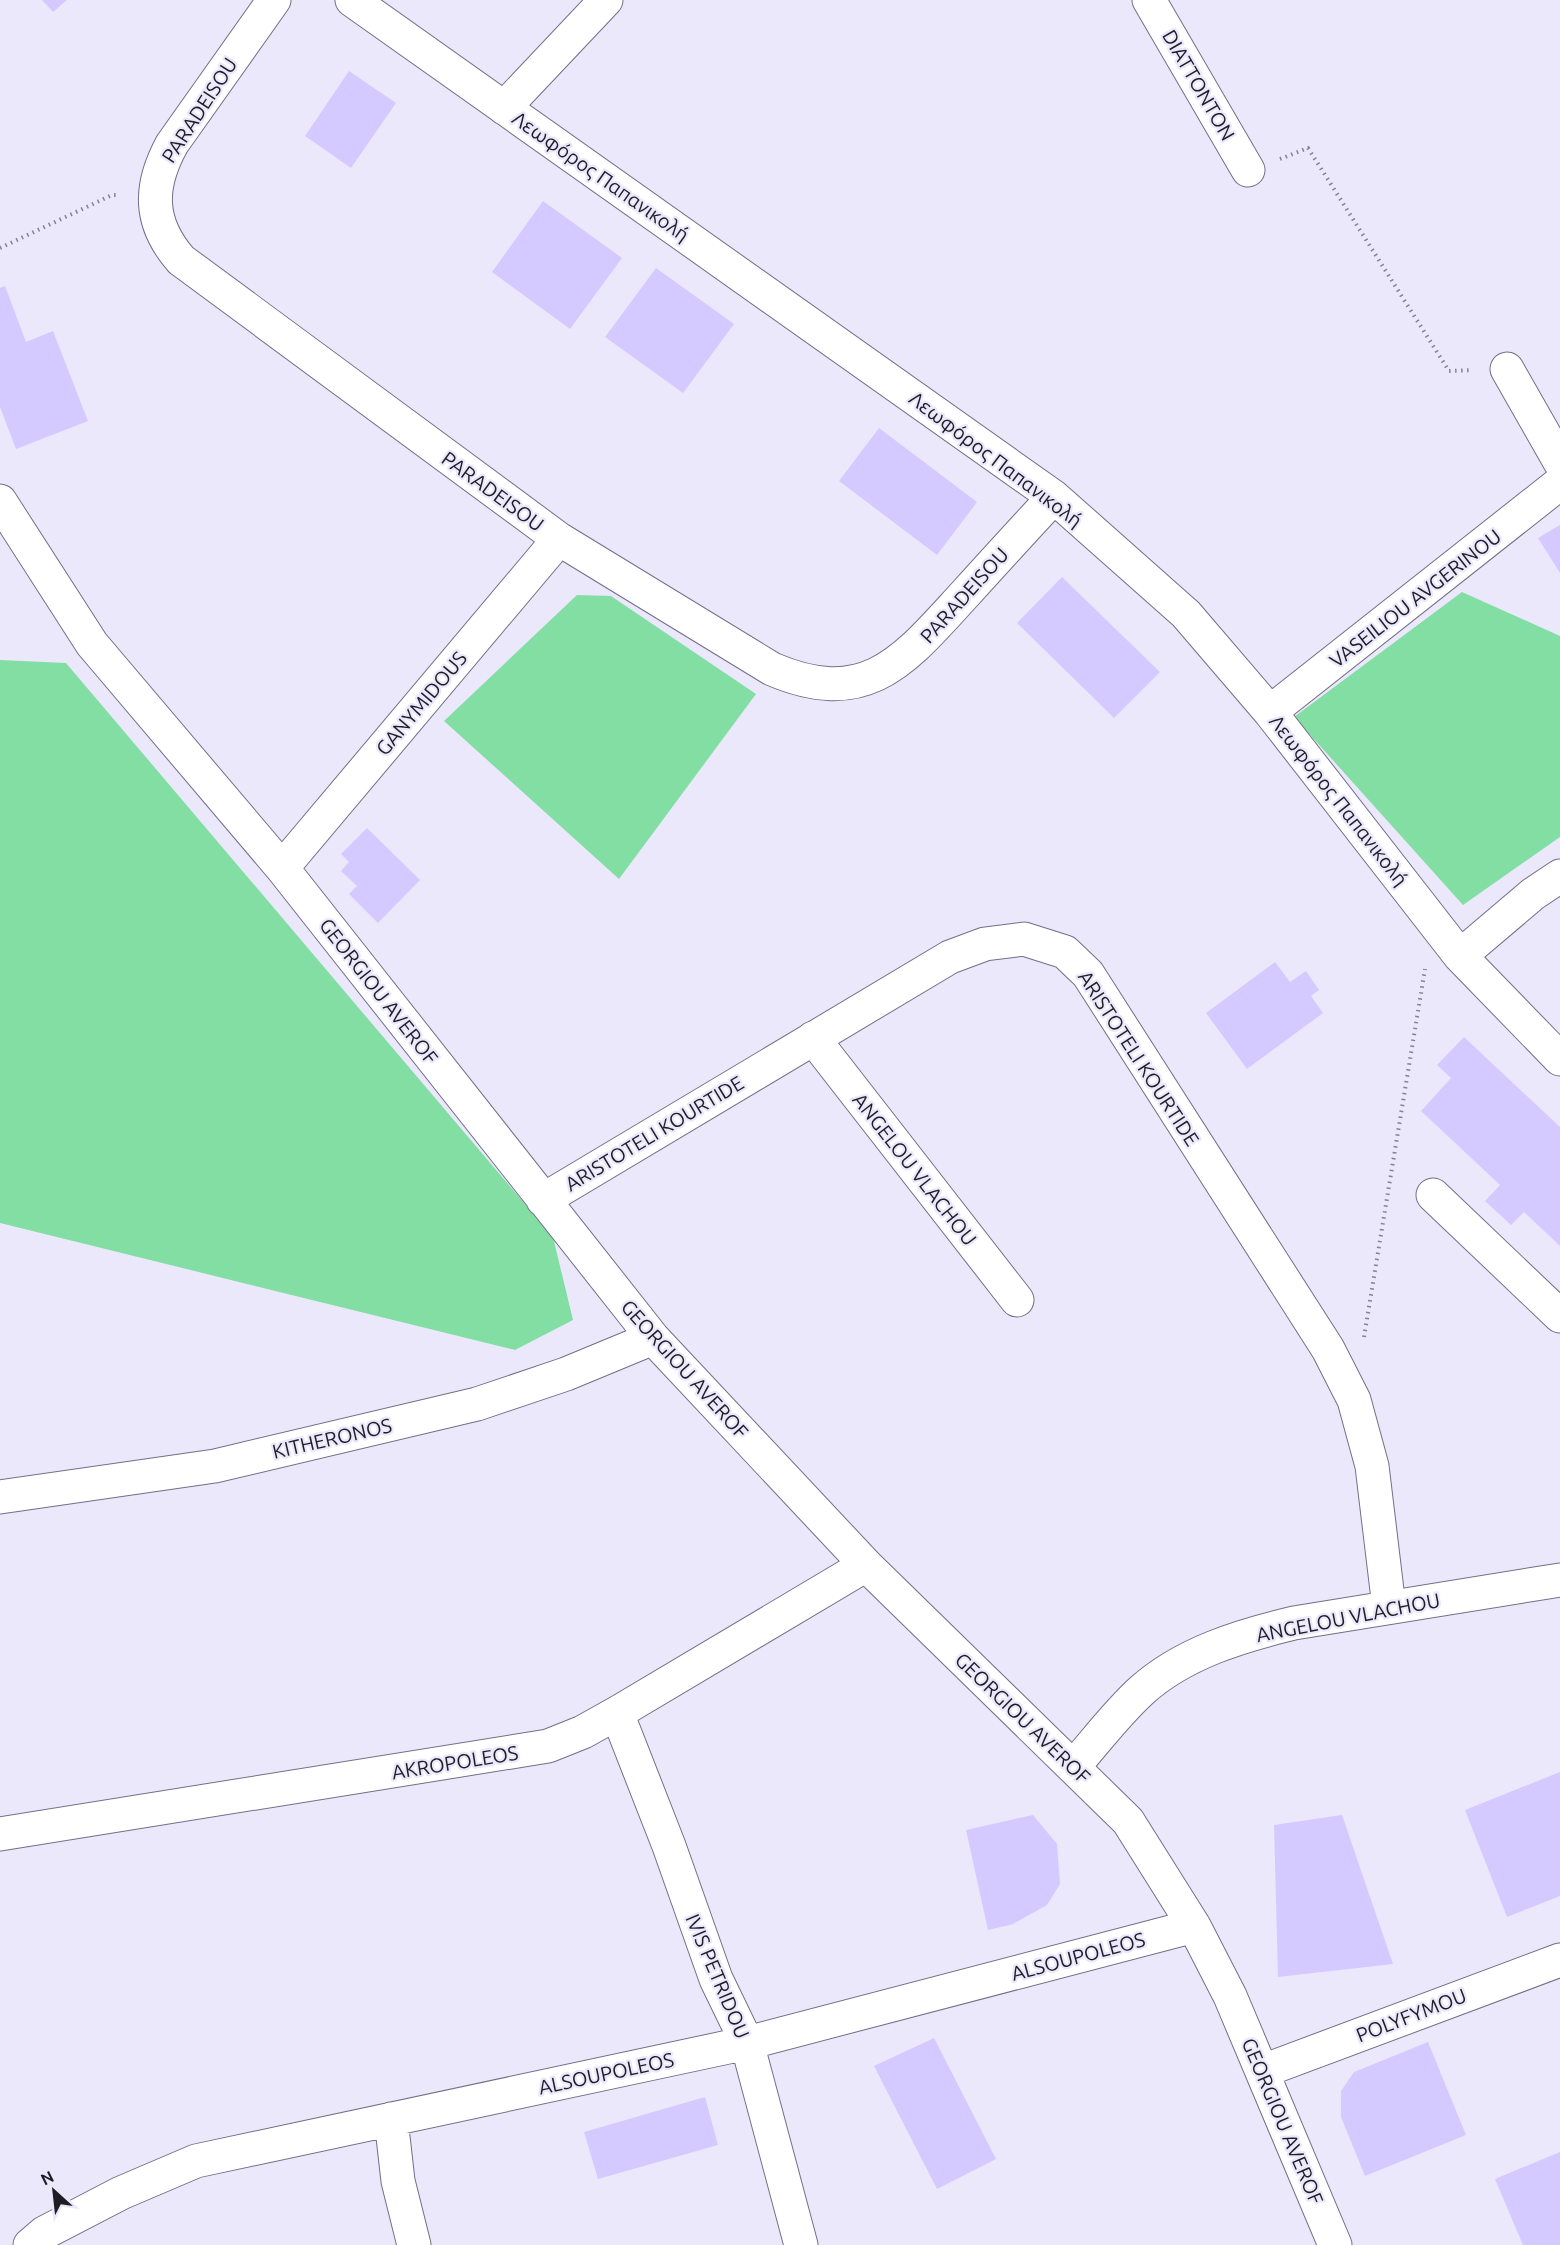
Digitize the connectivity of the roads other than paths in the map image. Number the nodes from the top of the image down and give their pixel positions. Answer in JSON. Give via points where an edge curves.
{"nodes":[{"id":1,"x":274,"y":0,"type":"edge"},
{"id":2,"x":352,"y":0,"type":"edge"},
{"id":3,"x":606,"y":0,"type":"edge"},
{"id":4,"x":1149,"y":0,"type":"edge"},
{"id":5,"x":504,"y":108,"type":"junction"},
{"id":6,"x":1248,"y":170,"type":"road end"},
{"id":7,"x":1507,"y":369,"type":"road end"},
{"id":8,"x":1560,"y":462,"type":"edge"},
{"id":9,"x":1560,"y":483,"type":"edge"},
{"id":10,"x":1054,"y":497,"type":"junction"},
{"id":11,"x":0,"y":501,"type":"edge"},
{"id":12,"x":559,"y":539,"type":"junction"},
{"id":13,"x":1270,"y":712,"type":"junction"},
{"id":14,"x":282,"y":868,"type":"junction"},
{"id":15,"x":1560,"y":876,"type":"edge"},
{"id":16,"x":1460,"y":956,"type":"junction"},
{"id":17,"x":813,"y":1038,"type":"junction"},
{"id":18,"x":1560,"y":1059,"type":"edge"},
{"id":19,"x":1433,"y":1195,"type":"dead end"},
{"id":20,"x":543,"y":1200,"type":"junction"},
{"id":21,"x":1017,"y":1300,"type":"dead end"},
{"id":22,"x":1560,"y":1316,"type":"edge"},
{"id":23,"x":653,"y":1338,"type":"junction"},
{"id":24,"x":0,"y":1497,"type":"edge"},
{"id":25,"x":866,"y":1565,"type":"junction"},
{"id":26,"x":1560,"y":1580,"type":"edge"},
{"id":27,"x":1389,"y":1607,"type":"junction"},
{"id":28,"x":617,"y":1713,"type":"junction"},
{"id":29,"x":1074,"y":1766,"type":"junction"},
{"id":30,"x":0,"y":1834,"type":"edge"},
{"id":31,"x":1194,"y":1926,"type":"junction"},
{"id":32,"x":1560,"y":1960,"type":"edge"},
{"id":33,"x":747,"y":2043,"type":"junction"},
{"id":34,"x":1263,"y":2071,"type":"junction"},
{"id":35,"x":391,"y":2119,"type":"junction"},
{"id":36,"x":30,"y":2245,"type":"edge"},
{"id":37,"x":414,"y":2245,"type":"edge"},
{"id":38,"x":801,"y":2245,"type":"edge"},
{"id":39,"x":1335,"y":2245,"type":"edge"}],
"edges":[{"from":1,"to":12,"type":"street","name":"PARADEISOU","via":[[162,161],[155,210],[166,241],[180,260]]},
{"from":2,"to":5,"type":"street","name":"Λεωφόρος Παπανικολή"},
{"from":3,"to":5,"type":"street"},
{"from":4,"to":6,"type":"street","name":"DIATTONTON"},
{"from":5,"to":10,"type":"street","name":"Λεωφόρος Παπανικολή"},
{"from":7,"to":8,"type":"street"},
{"from":9,"to":13,"type":"street","name":"VASEILIOU AVGERINOU"},
{"from":10,"to":12,"type":"street","name":"PARADEISOU","via":[[913,651],[878,674],[842,683],[796,680],[772,669]]},
{"from":10,"to":13,"type":"street","name":"Λεωφόρος Παπανικολή","via":[[1186,614]]},
{"from":11,"to":14,"type":"street","name":"GEORGIOU AVEROF","via":[[92,644]]},
{"from":12,"to":14,"type":"street","name":"GANYMIDOUS"},
{"from":13,"to":16,"type":"street","name":"Λεωφόρος Παπανικολή"},
{"from":14,"to":20,"type":"street","name":"GEORGIOU AVEROF"},
{"from":15,"to":16,"type":"street"},
{"from":16,"to":18,"type":"street","name":"Λεωφόρος Παπανικολή"},
{"from":17,"to":20,"type":"street","name":"ARISTOTELI KOURTIDE"},
{"from":17,"to":21,"type":"street","name":"ANGELOU VLACHOU"},
{"from":17,"to":27,"type":"street","name":"ARISTOTELI KOURTIDE","via":[[950,957],[985,944],[1024,939],[1065,952],[1088,974],[1328,1349],[1354,1400],[1372,1466]]},
{"from":19,"to":22,"type":"street"},
{"from":20,"to":23,"type":"street","name":"GEORGIOU AVEROF"},
{"from":23,"to":24,"type":"street","name":"KITHERONOS","via":[[566,1374],[477,1404],[215,1466]]},
{"from":23,"to":25,"type":"street","name":"GEORGIOU AVEROF"},
{"from":25,"to":28,"type":"street","name":"AKROPOLEOS"},
{"from":25,"to":29,"type":"street","name":"GEORGIOU AVEROF"},
{"from":26,"to":27,"type":"street","name":"ANGELOU VLACHOU"},
{"from":27,"to":29,"type":"street","name":"ANGELOU VLACHOU","via":[[1261,1631],[1191,1658],[1143,1690]]},
{"from":28,"to":30,"type":"street","name":"AKROPOLEOS","via":[[548,1746],[512,1754]]},
{"from":28,"to":33,"type":"street","name":"IVIS PETRIDOU","via":[[716,1979]]},
{"from":29,"to":31,"type":"street","name":"GEORGIOU AVEROF","via":[[1128,1821]]},
{"from":31,"to":33,"type":"street","name":"ALSOUPOLEOS"},
{"from":31,"to":34,"type":"street","name":"GEORGIOU AVEROF"},
{"from":32,"to":34,"type":"street","name":"POLYFYMOU"},
{"from":33,"to":35,"type":"street","name":"ALSOUPOLEOS"},
{"from":33,"to":38,"type":"street","name":"IVIS PETRIDOU"},
{"from":34,"to":39,"type":"street","name":"GEORGIOU AVEROF"},
{"from":35,"to":36,"type":"street","name":"ALSOUPOLEOS","via":[[196,2161],[121,2193]]},
{"from":35,"to":37,"type":"street","via":[[398,2181]]}]}
